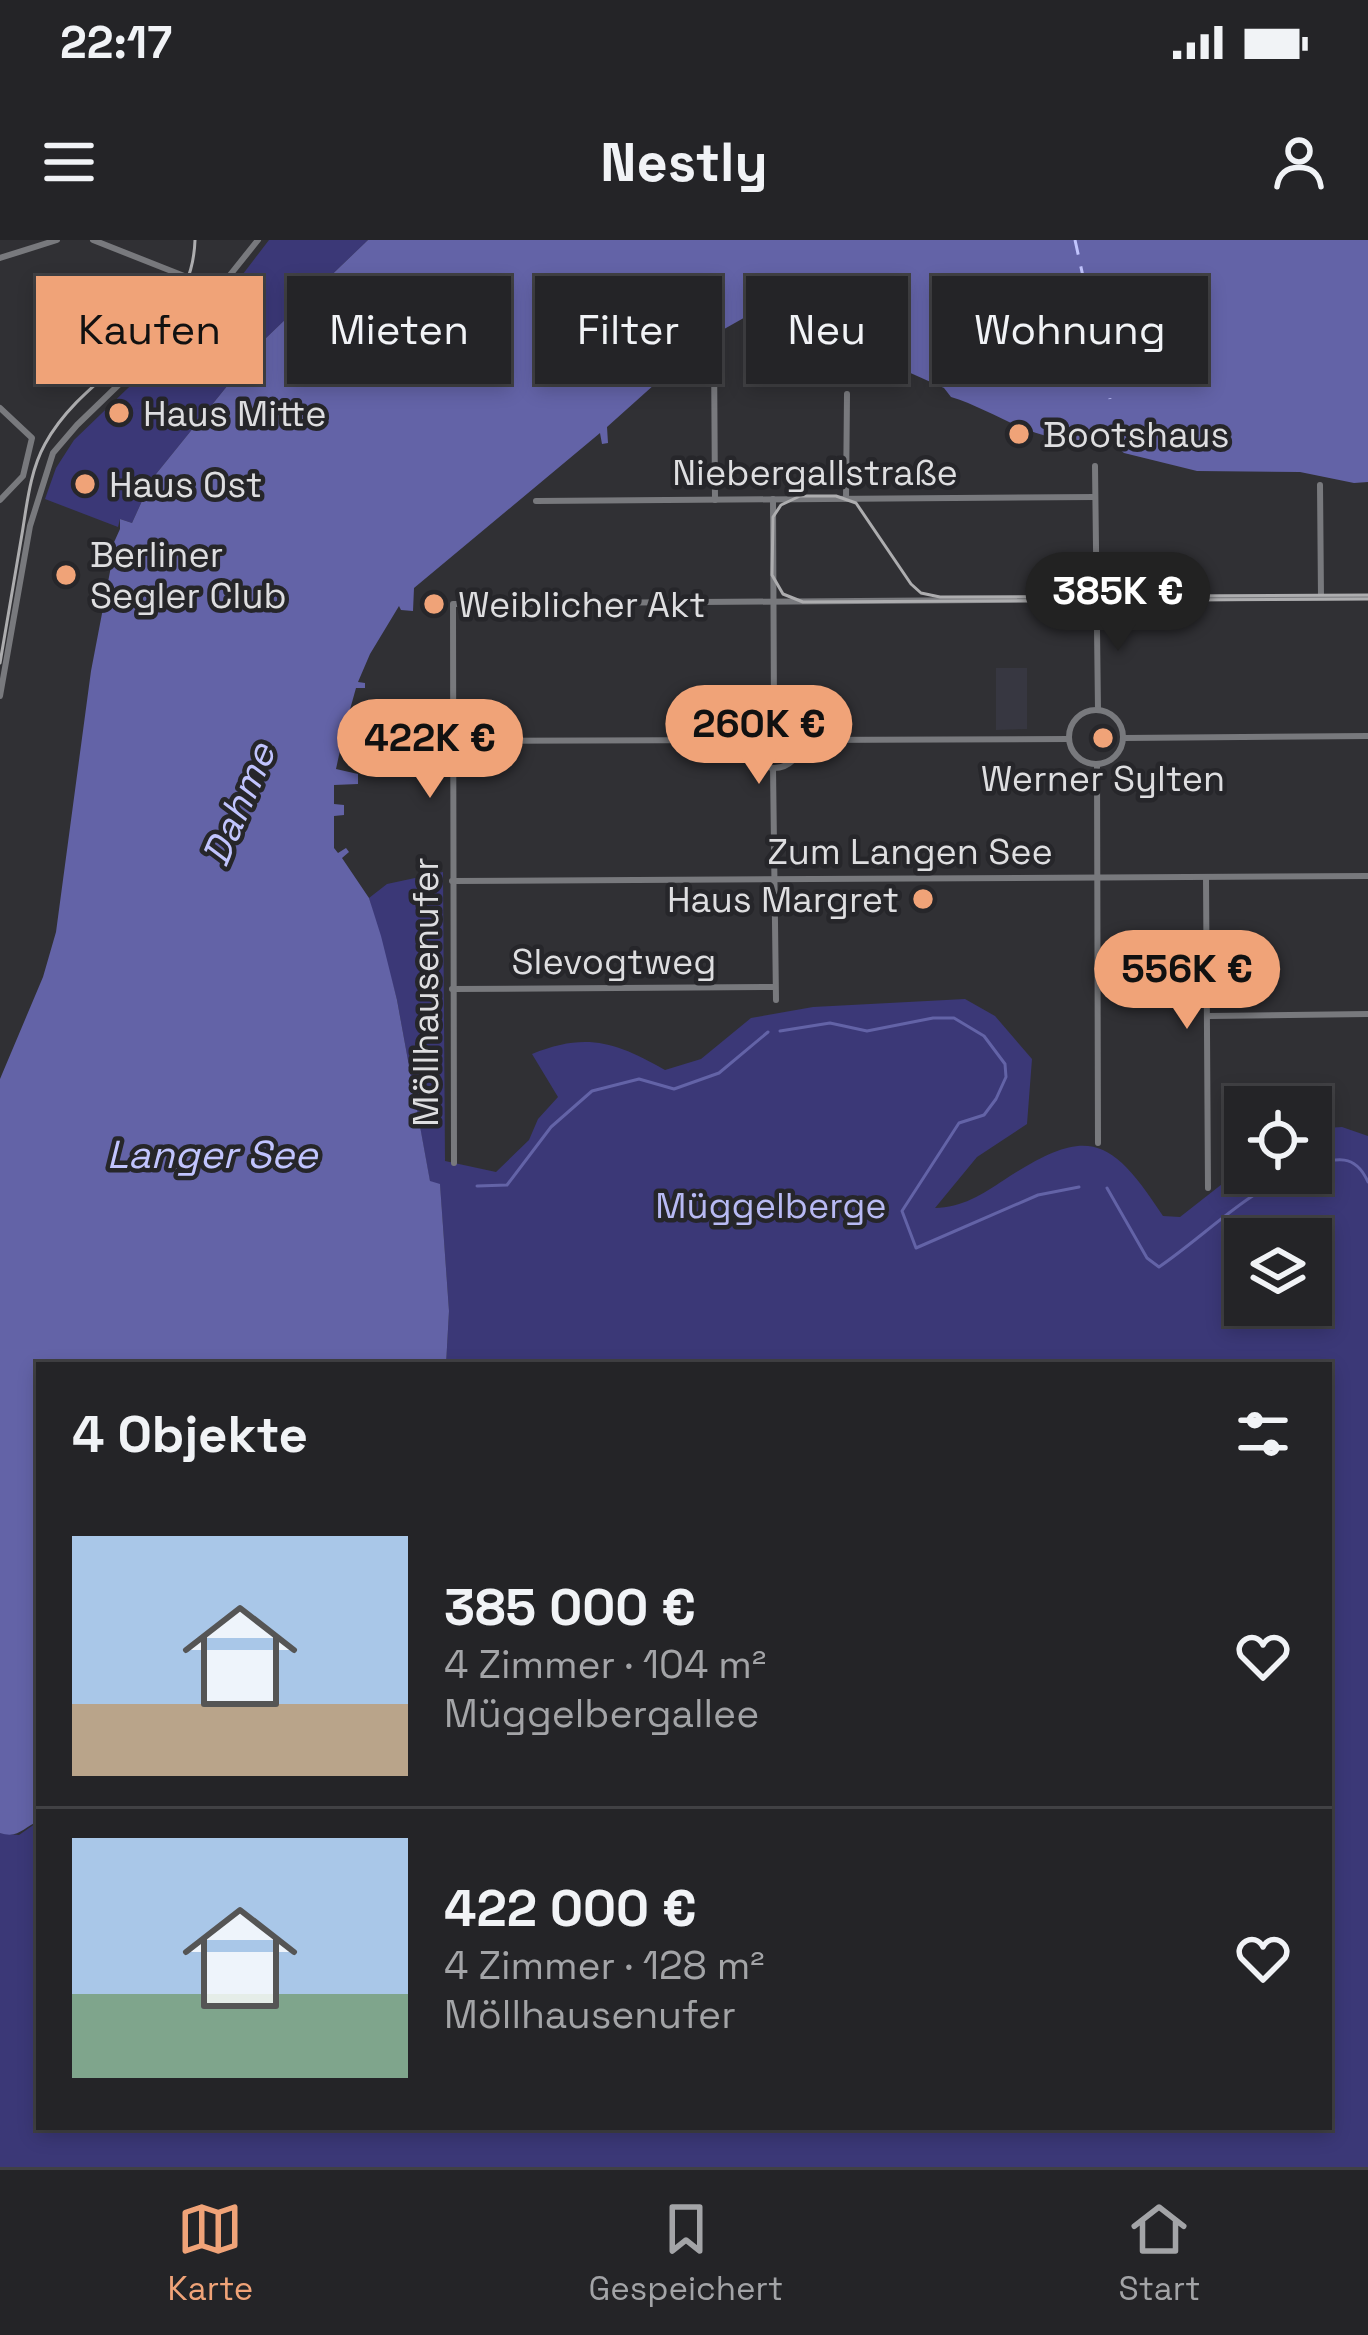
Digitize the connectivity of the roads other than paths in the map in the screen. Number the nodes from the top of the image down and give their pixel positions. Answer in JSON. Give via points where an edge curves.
{"nodes":[{"id":1,"x":57,"y":240,"type":"edge"},
{"id":2,"x":93,"y":240,"type":"edge"},
{"id":3,"x":258,"y":240,"type":"edge"},
{"id":4,"x":0,"y":258,"type":"edge"},
{"id":5,"x":184,"y":276,"type":"edge"},
{"id":6,"x":228,"y":276,"type":"edge"},
{"id":7,"x":119,"y":384,"type":"edge"},
{"id":8,"x":714,"y":384,"type":"edge"},
{"id":9,"x":847,"y":394,"type":"dead end"},
{"id":10,"x":0,"y":408,"type":"edge"},
{"id":11,"x":26,"y":466,"type":"junction"},
{"id":12,"x":1095,"y":466,"type":"dead end"},
{"id":13,"x":45,"y":471,"type":"junction"},
{"id":14,"x":1320,"y":485,"type":"dead end"},
{"id":15,"x":1095,"y":497,"type":"junction"},
{"id":16,"x":773,"y":499,"type":"junction"},
{"id":17,"x":846,"y":499,"type":"junction"},
{"id":18,"x":0,"y":500,"type":"edge"},
{"id":19,"x":715,"y":500,"type":"junction"},
{"id":20,"x":536,"y":501,"type":"dead end"},
{"id":21,"x":1321,"y":597,"type":"junction"},
{"id":22,"x":1368,"y":597,"type":"edge"},
{"id":23,"x":1096,"y":599,"type":"junction"},
{"id":24,"x":773,"y":600,"type":"junction"},
{"id":25,"x":0,"y":696,"type":"edge"},
{"id":26,"x":1098,"y":710,"type":"junction"},
{"id":27,"x":774,"y":714,"type":"junction"},
{"id":28,"x":1368,"y":736,"type":"edge"},
{"id":29,"x":1124,"y":738,"type":"junction"},
{"id":30,"x":1070,"y":739,"type":"junction"},
{"id":31,"x":747,"y":740,"type":"junction"},
{"id":32,"x":801,"y":740,"type":"junction"},
{"id":33,"x":451,"y":741,"type":"junction"},
{"id":34,"x":1097,"y":765,"type":"junction"},
{"id":35,"x":773,"y":768,"type":"junction"},
{"id":36,"x":1368,"y":875,"type":"edge"},
{"id":37,"x":1206,"y":877,"type":"junction"},
{"id":38,"x":774,"y":878,"type":"junction"},
{"id":39,"x":1097,"y":878,"type":"junction"},
{"id":40,"x":452,"y":881,"type":"junction"},
{"id":41,"x":776,"y":987,"type":"junction"},
{"id":42,"x":452,"y":989,"type":"junction"},
{"id":43,"x":776,"y":1000,"type":"dead end"},
{"id":44,"x":1368,"y":1014,"type":"edge"},
{"id":45,"x":1208,"y":1016,"type":"junction"},
{"id":46,"x":1098,"y":1143,"type":"dead end"},
{"id":47,"x":454,"y":1163,"type":"dead end"},
{"id":48,"x":1208,"y":1188,"type":"dead end"}],
"edges":[{"from":1,"to":4,"type":"street"},
{"from":2,"to":5,"type":"street"},
{"from":3,"to":6,"type":"street"},
{"from":7,"to":13,"type":"street"},
{"from":8,"to":19,"type":"street"},
{"from":9,"to":17,"type":"street"},
{"from":10,"to":11,"type":"street","via":[[32,438]]},
{"from":11,"to":13,"type":"street"},
{"from":11,"to":18,"type":"street"},
{"from":12,"to":15,"type":"street"},
{"from":13,"to":25,"type":"street"},
{"from":14,"to":21,"type":"street"},
{"from":15,"to":17,"type":"street","name":"Niebergallstraße"},
{"from":15,"to":23,"type":"street"},
{"from":16,"to":17,"type":"street","name":"Niebergallstraße"},
{"from":16,"to":19,"type":"street","name":"Niebergallstraße"},
{"from":16,"to":24,"type":"street"},
{"from":19,"to":20,"type":"street","name":"Niebergallstraße"},
{"from":21,"to":22,"type":"street"},
{"from":21,"to":23,"type":"street"},
{"from":23,"to":24,"type":"street"},
{"from":23,"to":26,"type":"street"},
{"from":24,"to":27,"type":"street"},
{"from":24,"to":33,"type":"street","name":"Möllhausenufer","via":[[453,604]]},
{"from":26,"to":29,"type":"street","via":[[1119,722]]},
{"from":26,"to":30,"type":"street","via":[[1077,718]]},
{"from":27,"to":31,"type":"street","via":[[758,719]]},
{"from":27,"to":32,"type":"street","via":[[790,719]]},
{"from":28,"to":29,"type":"street"},
{"from":29,"to":34,"type":"street","via":[[1116,757]]},
{"from":30,"to":32,"type":"street"},
{"from":30,"to":34,"type":"street","via":[[1076,755]]},
{"from":31,"to":33,"type":"street"},
{"from":31,"to":35,"type":"street","via":[[758,762]]},
{"from":32,"to":35,"type":"street","via":[[790,763]]},
{"from":33,"to":40,"type":"street","name":"Möllhausenufer"},
{"from":34,"to":39,"type":"street"},
{"from":35,"to":38,"type":"street"},
{"from":36,"to":37,"type":"street","name":"Zum Langen See"},
{"from":37,"to":39,"type":"street","name":"Zum Langen See"},
{"from":37,"to":45,"type":"street"},
{"from":38,"to":39,"type":"street","name":"Zum Langen See"},
{"from":38,"to":40,"type":"street","name":"Zum Langen See"},
{"from":38,"to":41,"type":"street"},
{"from":39,"to":46,"type":"street"},
{"from":40,"to":42,"type":"street","name":"Möllhausenufer"},
{"from":41,"to":42,"type":"street","name":"Slevogtweg"},
{"from":41,"to":43,"type":"street"},
{"from":42,"to":47,"type":"street","name":"Möllhausenufer"},
{"from":44,"to":45,"type":"street"},
{"from":45,"to":48,"type":"street"}]}
